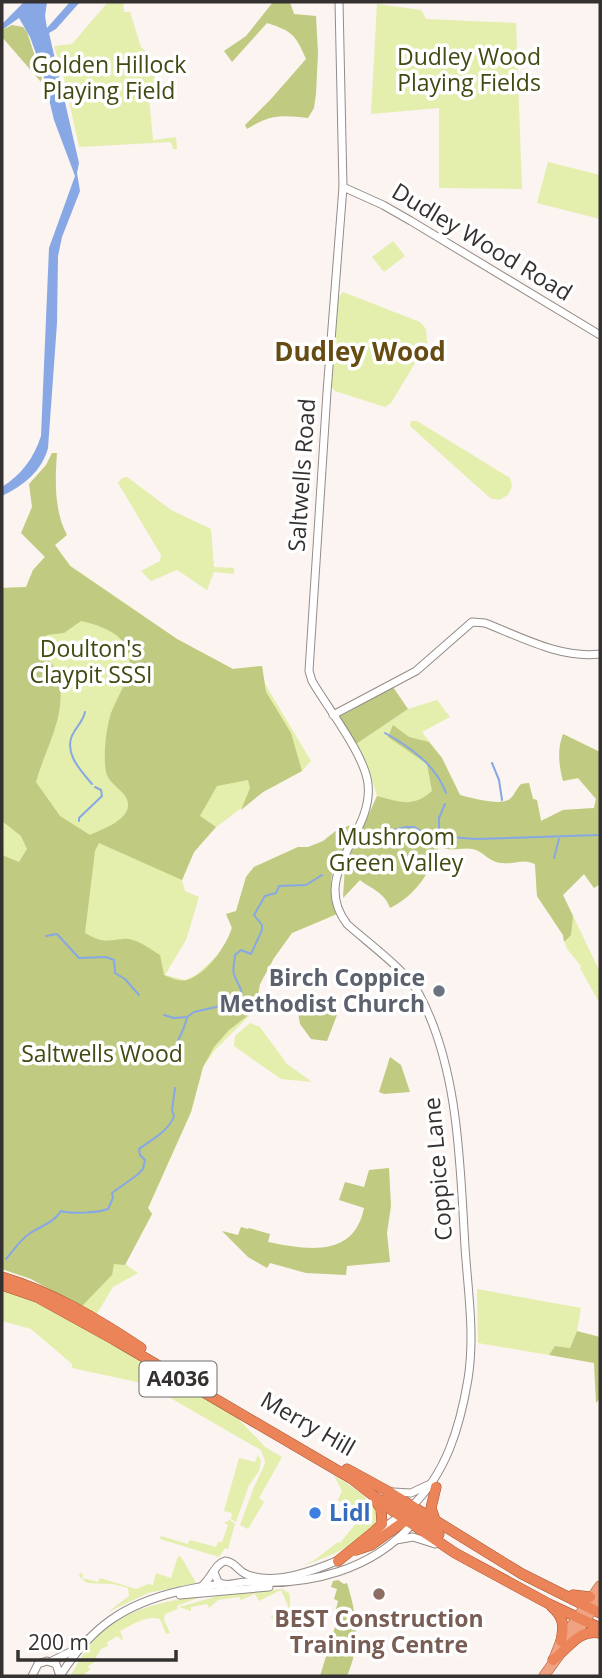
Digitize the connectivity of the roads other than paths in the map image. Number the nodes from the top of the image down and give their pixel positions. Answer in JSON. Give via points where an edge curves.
{"nodes":[{"id":1,"x":339,"y":2,"type":"edge"},
{"id":2,"x":343,"y":187,"type":"junction"},
{"id":3,"x":600,"y":335,"type":"edge"},
{"id":4,"x":600,"y":653,"type":"edge"},
{"id":5,"x":333,"y":715,"type":"junction"},
{"id":6,"x":348,"y":847,"type":"joint"},
{"id":7,"x":2,"y":1277,"type":"edge"},
{"id":8,"x":2,"y":1285,"type":"edge"},
{"id":9,"x":350,"y":1471,"type":"junction"},
{"id":10,"x":440,"y":1473,"type":"junction"},
{"id":11,"x":436,"y":1487,"type":"junction"},
{"id":12,"x":362,"y":1488,"type":"junction"},
{"id":13,"x":389,"y":1492,"type":"junction"},
{"id":14,"x":411,"y":1515,"type":"junction"},
{"id":15,"x":435,"y":1520,"type":"junction"},
{"id":16,"x":392,"y":1542,"type":"junction"},
{"id":17,"x":354,"y":1551,"type":"joint"},
{"id":18,"x":456,"y":1553,"type":"junction"},
{"id":19,"x":338,"y":1561,"type":"junction"},
{"id":20,"x":478,"y":1565,"type":"junction"},
{"id":21,"x":347,"y":1568,"type":"junction"},
{"id":22,"x":238,"y":1569,"type":"junction"},
{"id":23,"x":317,"y":1569,"type":"junction"},
{"id":24,"x":214,"y":1572,"type":"junction"},
{"id":25,"x":525,"y":1575,"type":"junction"},
{"id":26,"x":234,"y":1583,"type":"junction"},
{"id":27,"x":278,"y":1584,"type":"junction"},
{"id":28,"x":203,"y":1585,"type":"junction"},
{"id":29,"x":224,"y":1585,"type":"junction"},
{"id":30,"x":600,"y":1586,"type":"edge"},
{"id":31,"x":151,"y":1598,"type":"junction"},
{"id":32,"x":548,"y":1604,"type":"junction"},
{"id":33,"x":589,"y":1609,"type":"edge"},
{"id":34,"x":600,"y":1619,"type":"edge"},
{"id":35,"x":600,"y":1630,"type":"edge"},
{"id":36,"x":561,"y":1641,"type":"junction"},
{"id":37,"x":83,"y":1645,"type":"junction"},
{"id":38,"x":553,"y":1660,"type":"junction"},
{"id":39,"x":52,"y":1661,"type":"junction"},
{"id":40,"x":32,"y":1676,"type":"edge"},
{"id":41,"x":60,"y":1676,"type":"edge"},
{"id":42,"x":544,"y":1676,"type":"edge"}],
"edges":[{"from":1,"to":2,"type":"street","name":"Saltwells Road"},
{"from":2,"to":3,"type":"street","name":"Dudley Wood Road","via":[[411,221]]},
{"from":2,"to":5,"type":"street","name":"Saltwells Road","via":[[308,665],[312,681]]},
{"from":4,"to":5,"type":"street","via":[[566,653],[472,622],[416,671]]},
{"from":5,"to":6,"type":"street","name":"Saltwells Road","via":[[368,783],[366,809]]},
{"from":6,"to":10,"type":"street","name":"Coppice Lane","via":[[335,880],[340,915],[418,991],[454,1105],[472,1336],[462,1407]]},
{"from":7,"to":9,"type":"highway","name":"Merry Hill","number":"A4036","via":[[40,1290],[113,1330]]},
{"from":8,"to":12,"type":"highway","name":"Merry Hill","number":"A4036","via":[[62,1309]]},
{"from":9,"to":13,"type":"highway","name":"Merry Hill","number":"A4036"},
{"from":9,"to":14,"type":"highway"},
{"from":10,"to":11,"type":"street"},
{"from":10,"to":13,"type":"street","via":[[418,1491]]},
{"from":10,"to":14,"type":"street","name":"Coppice Lane"},
{"from":11,"to":14,"type":"street"},
{"from":11,"to":15,"type":"highway","via":[[431,1508]]},
{"from":12,"to":14,"type":"highway","name":"Merry Hill","number":"A4036"},
{"from":12,"to":19,"type":"highway","via":[[379,1504],[382,1524]]},
{"from":13,"to":14,"type":"highway","name":"Merry Hill","number":"A4036"},
{"from":14,"to":15,"type":"highway","name":"Merry Hill","number":"A4036"},
{"from":14,"to":16,"type":"street"},
{"from":14,"to":17,"type":"highway","via":[[371,1545]]},
{"from":14,"to":18,"type":"highway","name":"Merry Hill","number":"A4036"},
{"from":14,"to":20,"type":"highway"},
{"from":15,"to":25,"type":"highway","name":"Merry Hill","number":"A4036"},
{"from":16,"to":18,"type":"street","via":[[413,1537]]},
{"from":16,"to":21,"type":"street"},
{"from":17,"to":19,"type":"street"},
{"from":18,"to":20,"type":"highway","name":"Merry Hill","number":"A4036"},
{"from":19,"to":23,"type":"street"},
{"from":20,"to":32,"type":"highway","name":"Merry Hill","number":"A4036"},
{"from":21,"to":23,"type":"street","via":[[343,1563]]},
{"from":21,"to":27,"type":"street"},
{"from":22,"to":23,"type":"street","via":[[251,1576],[272,1577]]},
{"from":22,"to":24,"type":"street","via":[[225,1561]]},
{"from":22,"to":26,"type":"street"},
{"from":24,"to":28,"type":"street"},
{"from":24,"to":29,"type":"street"},
{"from":25,"to":33,"type":"highway","via":[[578,1597]]},
{"from":25,"to":33,"type":"highway","via":[[526,1580]]},
{"from":26,"to":27,"type":"street"},
{"from":26,"to":29,"type":"street"},
{"from":27,"to":31,"type":"street"},
{"from":28,"to":29,"type":"street"},
{"from":28,"to":31,"type":"street"},
{"from":30,"to":33,"type":"main road"},
{"from":31,"to":37,"type":"street","via":[[119,1613]]},
{"from":32,"to":33,"type":"highway","name":"Merry Hill","number":"A4036"},
{"from":32,"to":36,"type":"highway","via":[[562,1620]]},
{"from":33,"to":34,"type":"highway"},
{"from":33,"to":35,"type":"highway","number":"A4036"},
{"from":33,"to":36,"type":"main road"},
{"from":33,"to":38,"type":"main road"},
{"from":35,"to":38,"type":"highway","via":[[582,1634]]},
{"from":36,"to":38,"type":"main road"},
{"from":37,"to":39,"type":"street"},
{"from":37,"to":41,"type":"street"},
{"from":38,"to":42,"type":"main road"},
{"from":39,"to":40,"type":"street","via":[[38,1664]]},
{"from":39,"to":41,"type":"street"}]}
